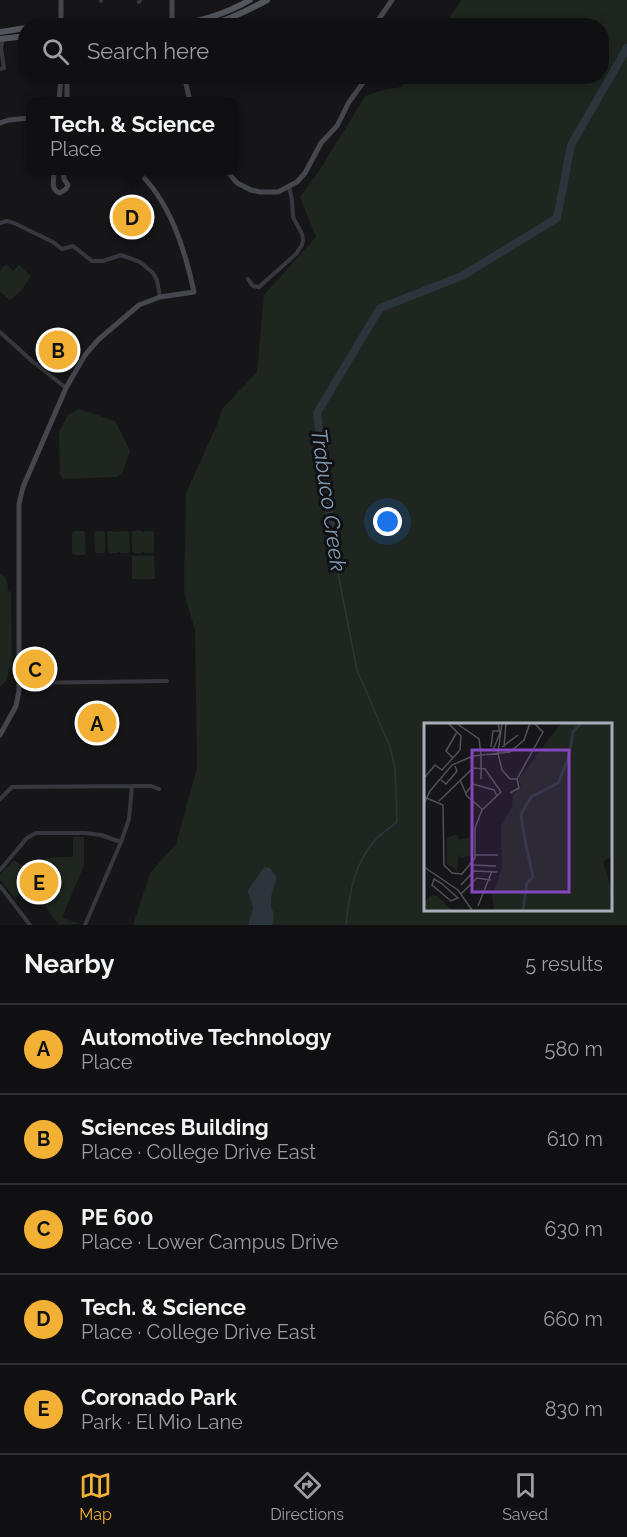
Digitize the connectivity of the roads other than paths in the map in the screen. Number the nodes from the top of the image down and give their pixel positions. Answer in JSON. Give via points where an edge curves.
{"nodes":[{"id":1,"x":61,"y":0,"type":"edge"},
{"id":2,"x":172,"y":0,"type":"edge"},
{"id":3,"x":250,"y":0,"type":"edge"},
{"id":4,"x":267,"y":0,"type":"edge"},
{"id":5,"x":392,"y":0,"type":"edge"},
{"id":6,"x":61,"y":18,"type":"edge"},
{"id":7,"x":172,"y":18,"type":"edge"},
{"id":8,"x":208,"y":18,"type":"edge"},
{"id":9,"x":231,"y":18,"type":"edge"},
{"id":10,"x":380,"y":18,"type":"edge"},
{"id":11,"x":18,"y":31,"type":"edge"},
{"id":12,"x":1,"y":36,"type":"edge"},
{"id":13,"x":18,"y":36,"type":"edge"},
{"id":14,"x":1,"y":48,"type":"edge"},
{"id":15,"x":0,"y":69,"type":"edge"},
{"id":16,"x":364,"y":84,"type":"edge"},
{"id":17,"x":26,"y":118,"type":"edge"},
{"id":18,"x":0,"y":123,"type":"edge"},
{"id":19,"x":54,"y":175,"type":"edge"},
{"id":20,"x":64,"y":175,"type":"edge"},
{"id":21,"x":140,"y":175,"type":"edge"},
{"id":22,"x":230,"y":175,"type":"edge"},
{"id":23,"x":64,"y":178,"type":"junction"},
{"id":24,"x":55,"y":180,"type":"junction"},
{"id":25,"x":289,"y":187,"type":"junction"},
{"id":26,"x":0,"y":223,"type":"edge"},
{"id":27,"x":248,"y":279,"type":"dead end"},
{"id":28,"x":160,"y":297,"type":"junction"},
{"id":29,"x":0,"y":332,"type":"edge"},
{"id":30,"x":66,"y":388,"type":"junction"},
{"id":31,"x":167,"y":681,"type":"dead end"},
{"id":32,"x":20,"y":683,"type":"junction"},
{"id":33,"x":0,"y":735,"type":"edge"},
{"id":34,"x":132,"y":786,"type":"junction"},
{"id":35,"x":159,"y":789,"type":"dead end"},
{"id":36,"x":0,"y":799,"type":"edge"},
{"id":37,"x":121,"y":842,"type":"junction"},
{"id":38,"x":0,"y":870,"type":"edge"},
{"id":39,"x":0,"y":886,"type":"edge"},
{"id":40,"x":30,"y":925,"type":"edge"},
{"id":41,"x":85,"y":925,"type":"edge"}],
"edges":[{"from":1,"to":6,"type":"street"},
{"from":2,"to":7,"type":"street"},
{"from":3,"to":8,"type":"main road"},
{"from":4,"to":9,"type":"main road"},
{"from":5,"to":10,"type":"street"},
{"from":11,"to":12,"type":"main road"},
{"from":12,"to":13,"type":"main road"},
{"from":12,"to":14,"type":"street"},
{"from":14,"to":15,"type":"street","via":[[4,68]]},
{"from":16,"to":25,"type":"street","via":[[337,126],[321,143],[305,173]]},
{"from":17,"to":18,"type":"street"},
{"from":19,"to":24,"type":"street"},
{"from":20,"to":23,"type":"street"},
{"from":21,"to":28,"type":"street","via":[[169,216],[194,292]]},
{"from":22,"to":25,"type":"street","via":[[251,190],[268,193]]},
{"from":23,"to":24,"type":"street"},
{"from":23,"to":24,"type":"street","via":[[68,185],[63,192],[54,189]]},
{"from":25,"to":27,"type":"street","via":[[302,245],[259,287]]},
{"from":26,"to":28,"type":"street","via":[[14,223],[62,249],[73,246],[92,261],[121,255],[140,262],[153,273]]},
{"from":28,"to":30,"type":"street","via":[[139,305],[98,340]]},
{"from":29,"to":30,"type":"street"},
{"from":30,"to":32,"type":"street","via":[[23,487],[18,508]]},
{"from":31,"to":32,"type":"street"},
{"from":32,"to":33,"type":"street","via":[[16,706]]},
{"from":34,"to":35,"type":"street"},
{"from":34,"to":36,"type":"street","via":[[12,787]]},
{"from":34,"to":37,"type":"street","via":[[129,819]]},
{"from":37,"to":38,"type":"street","via":[[85,833],[36,833]]},
{"from":37,"to":41,"type":"street"},
{"from":39,"to":40,"type":"street"}]}
